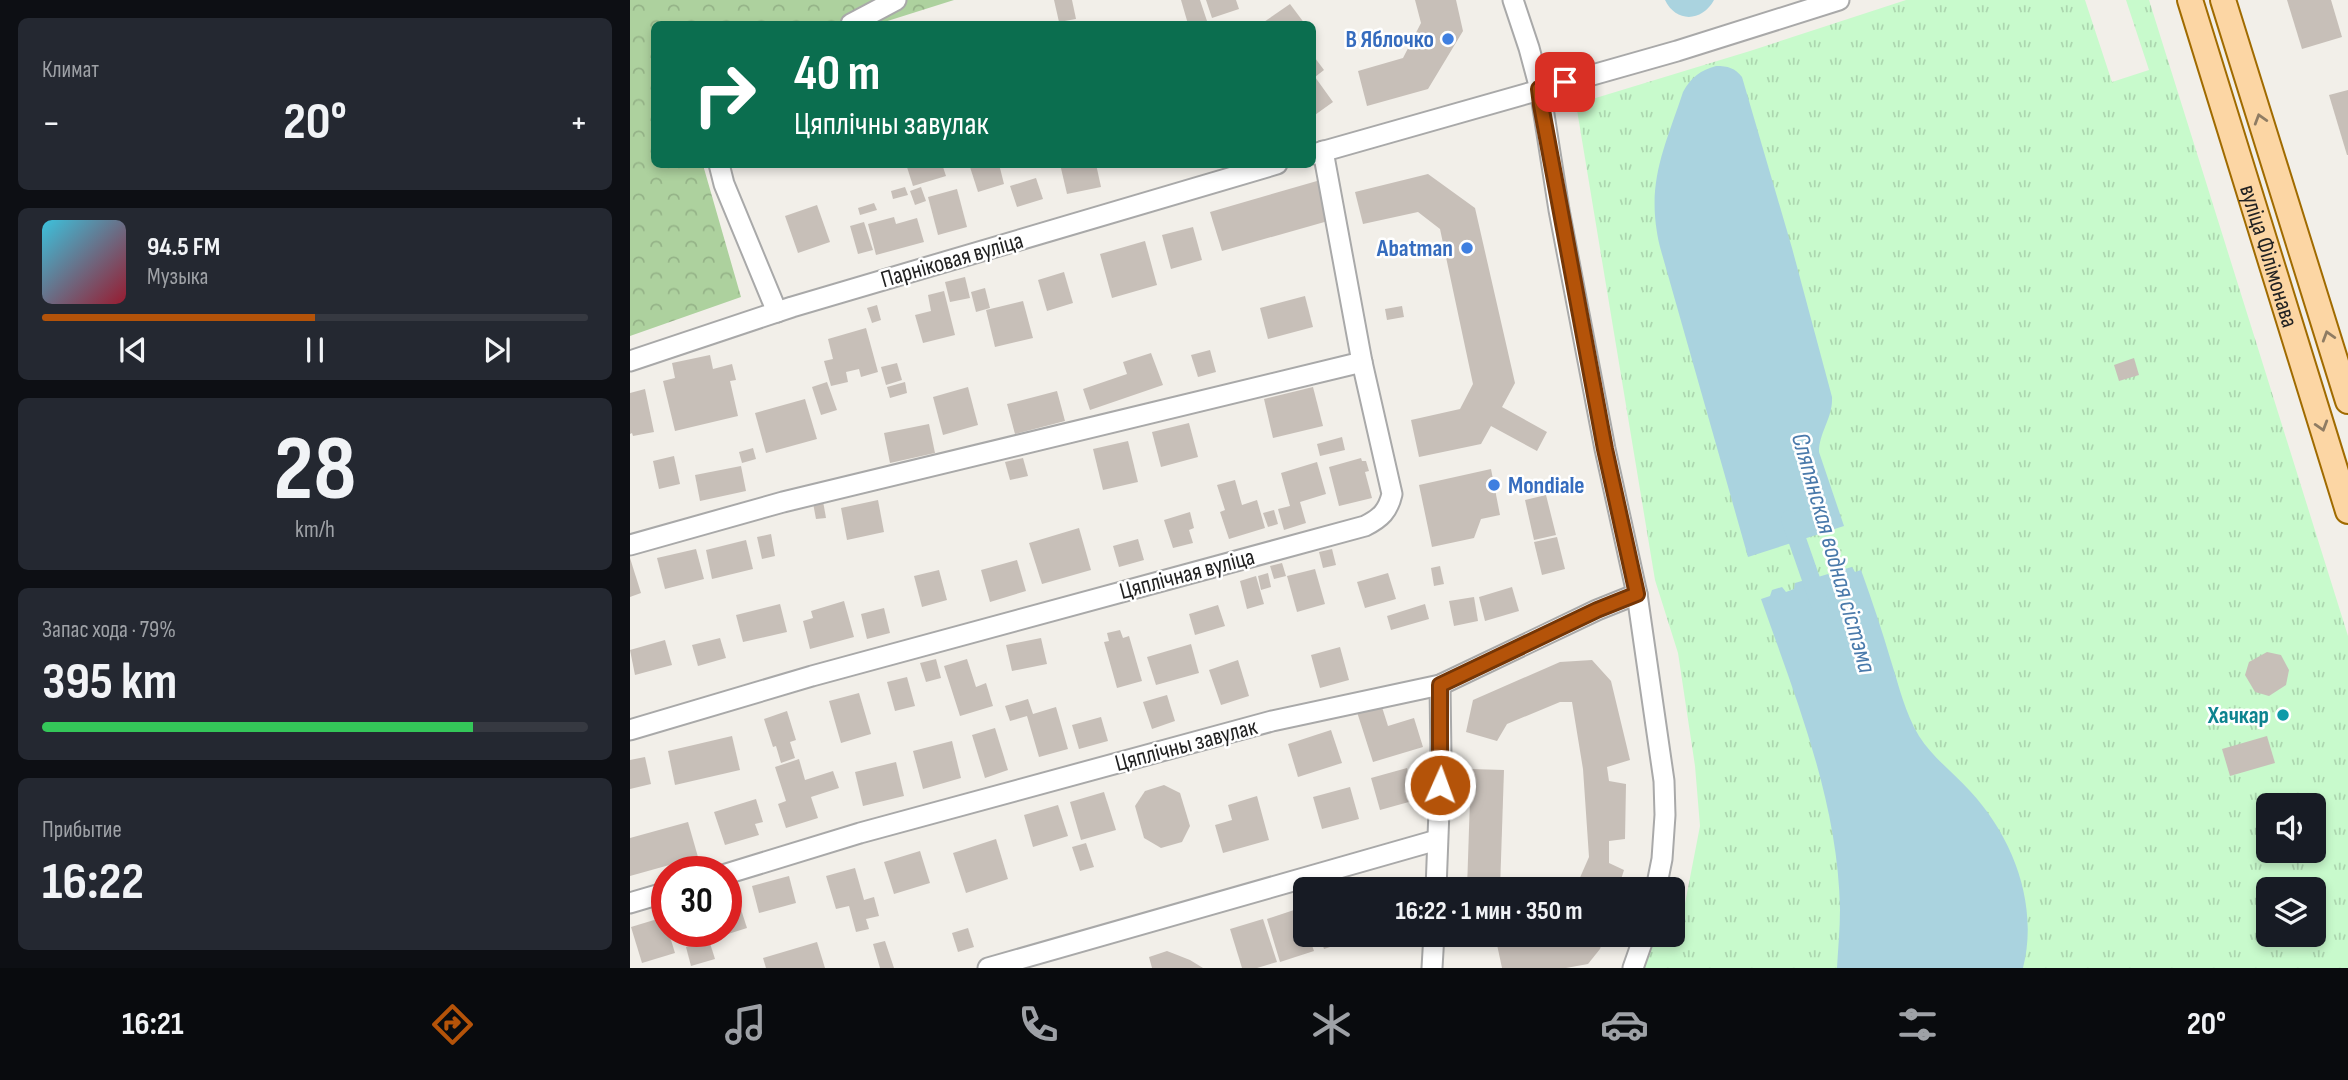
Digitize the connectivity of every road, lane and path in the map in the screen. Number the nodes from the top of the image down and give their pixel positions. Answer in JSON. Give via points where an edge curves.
{"nodes":[{"id":1,"x":896,"y":0,"type":"edge"},
{"id":2,"x":1513,"y":0,"type":"edge"},
{"id":3,"x":1839,"y":0,"type":"edge"},
{"id":4,"x":2190,"y":0,"type":"edge"},
{"id":5,"x":2223,"y":0,"type":"edge"},
{"id":6,"x":857,"y":21,"type":"edge"},
{"id":7,"x":1539,"y":89,"type":"junction"},
{"id":8,"x":1318,"y":152,"type":"edge"},
{"id":9,"x":720,"y":168,"type":"edge"},
{"id":10,"x":1263,"y":168,"type":"edge"},
{"id":11,"x":2304,"y":258,"type":"junction"},
{"id":12,"x":2273,"y":267,"type":"junction"},
{"id":13,"x":777,"y":312,"type":"junction"},
{"id":14,"x":630,"y":361,"type":"edge"},
{"id":15,"x":1362,"y":362,"type":"junction"},
{"id":16,"x":2348,"y":401,"type":"edge"},
{"id":17,"x":2348,"y":511,"type":"edge"},
{"id":18,"x":630,"y":545,"type":"edge"},
{"id":19,"x":1637,"y":594,"type":"junction"},
{"id":20,"x":1440,"y":685,"type":"junction"},
{"id":21,"x":630,"y":730,"type":"edge"},
{"id":22,"x":1437,"y":840,"type":"junction"},
{"id":23,"x":742,"y":869,"type":"edge"},
{"id":24,"x":1436,"y":877,"type":"edge"},
{"id":25,"x":1658,"y":877,"type":"edge"},
{"id":26,"x":651,"y":896,"type":"edge"},
{"id":27,"x":630,"y":903,"type":"edge"},
{"id":28,"x":1433,"y":947,"type":"edge"},
{"id":29,"x":1640,"y":947,"type":"edge"},
{"id":30,"x":988,"y":968,"type":"edge"},
{"id":31,"x":1432,"y":968,"type":"edge"},
{"id":32,"x":1633,"y":968,"type":"edge"}],
"edges":[{"from":1,"to":6,"type":"street"},
{"from":2,"to":7,"type":"street"},
{"from":3,"to":7,"type":"street"},
{"from":4,"to":12,"type":"main road","name":"вуліца Філімонава"},
{"from":11,"to":5,"type":"main road","name":"вуліца Філімонава","one_way":true},
{"from":7,"to":8,"type":"street"},
{"from":7,"to":19,"type":"street","via":[[1605,449]]},
{"from":8,"to":15,"type":"street","name":"Цяплічная вуліца"},
{"from":9,"to":13,"type":"street"},
{"from":10,"to":13,"type":"street","name":"Парніковая вуліца"},
{"from":11,"to":12,"type":"main road"},
{"from":16,"to":11,"type":"main road","name":"вуліца Філімонава","one_way":true},
{"from":12,"to":17,"type":"main road","name":"вуліца Філімонава","one_way":true},
{"from":13,"to":14,"type":"street","name":"Парніковая вуліца"},
{"from":15,"to":18,"type":"street","via":[[783,502]]},
{"from":15,"to":21,"type":"street","name":"Цяплічная вуліца","via":[[1392,494],[1383,515],[1365,526]]},
{"from":19,"to":20,"type":"street","name":"Цяплічны завулак"},
{"from":19,"to":25,"type":"street","via":[[1664,781]]},
{"from":20,"to":22,"type":"street"},
{"from":20,"to":23,"type":"street","name":"Цяплічны завулак","via":[[1272,721]]},
{"from":22,"to":24,"type":"street"},
{"from":22,"to":30,"type":"street"},
{"from":26,"to":27,"type":"street"},
{"from":28,"to":31,"type":"street"},
{"from":29,"to":32,"type":"street"}]}
